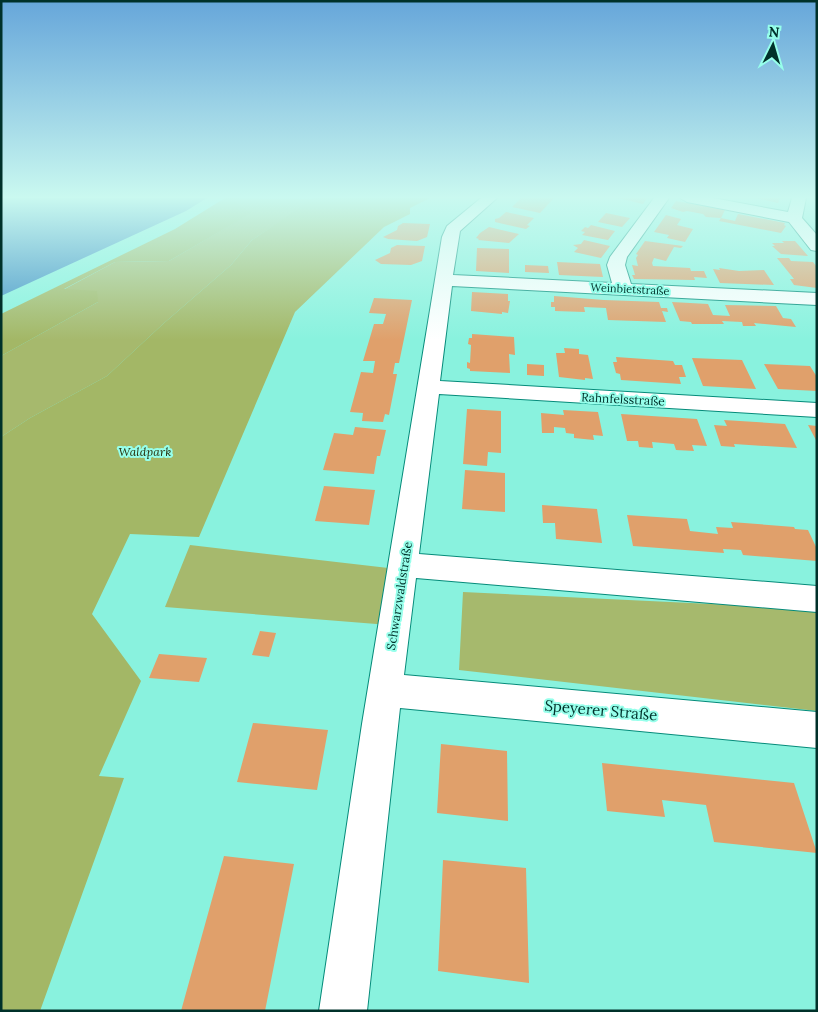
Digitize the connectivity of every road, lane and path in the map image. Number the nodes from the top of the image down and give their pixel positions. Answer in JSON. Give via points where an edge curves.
{"nodes":[{"id":1,"x":449,"y":245,"type":"edge"},
{"id":2,"x":628,"y":245,"type":"edge"},
{"id":3,"x":443,"y":280,"type":"junction"},
{"id":4,"x":622,"y":289,"type":"junction"},
{"id":5,"x":817,"y":299,"type":"edge"},
{"id":6,"x":429,"y":387,"type":"junction"},
{"id":7,"x":817,"y":410,"type":"edge"},
{"id":8,"x":404,"y":565,"type":"junction"},
{"id":9,"x":817,"y":599,"type":"edge"},
{"id":10,"x":385,"y":690,"type":"junction"},
{"id":11,"x":817,"y":730,"type":"edge"},
{"id":12,"x":343,"y":1011,"type":"edge"}],
"edges":[{"from":1,"to":3,"type":"street","name":"Schwarzwaldstraße"},
{"from":2,"to":4,"type":"street","via":[[616,265]]},
{"from":3,"to":4,"type":"street","name":"Weinbietstraße"},
{"from":3,"to":6,"type":"street","name":"Schwarzwaldstraße"},
{"from":4,"to":5,"type":"street","name":"Weinbietstraße"},
{"from":6,"to":7,"type":"street","name":"Rahnfelsstraße"},
{"from":6,"to":8,"type":"street","name":"Schwarzwaldstraße"},
{"from":8,"to":9,"type":"street"},
{"from":8,"to":10,"type":"street","name":"Schwarzwaldstraße"},
{"from":10,"to":11,"type":"street","name":"Speyerer Straße"},
{"from":10,"to":12,"type":"street","name":"Schwarzwaldstraße"}]}
